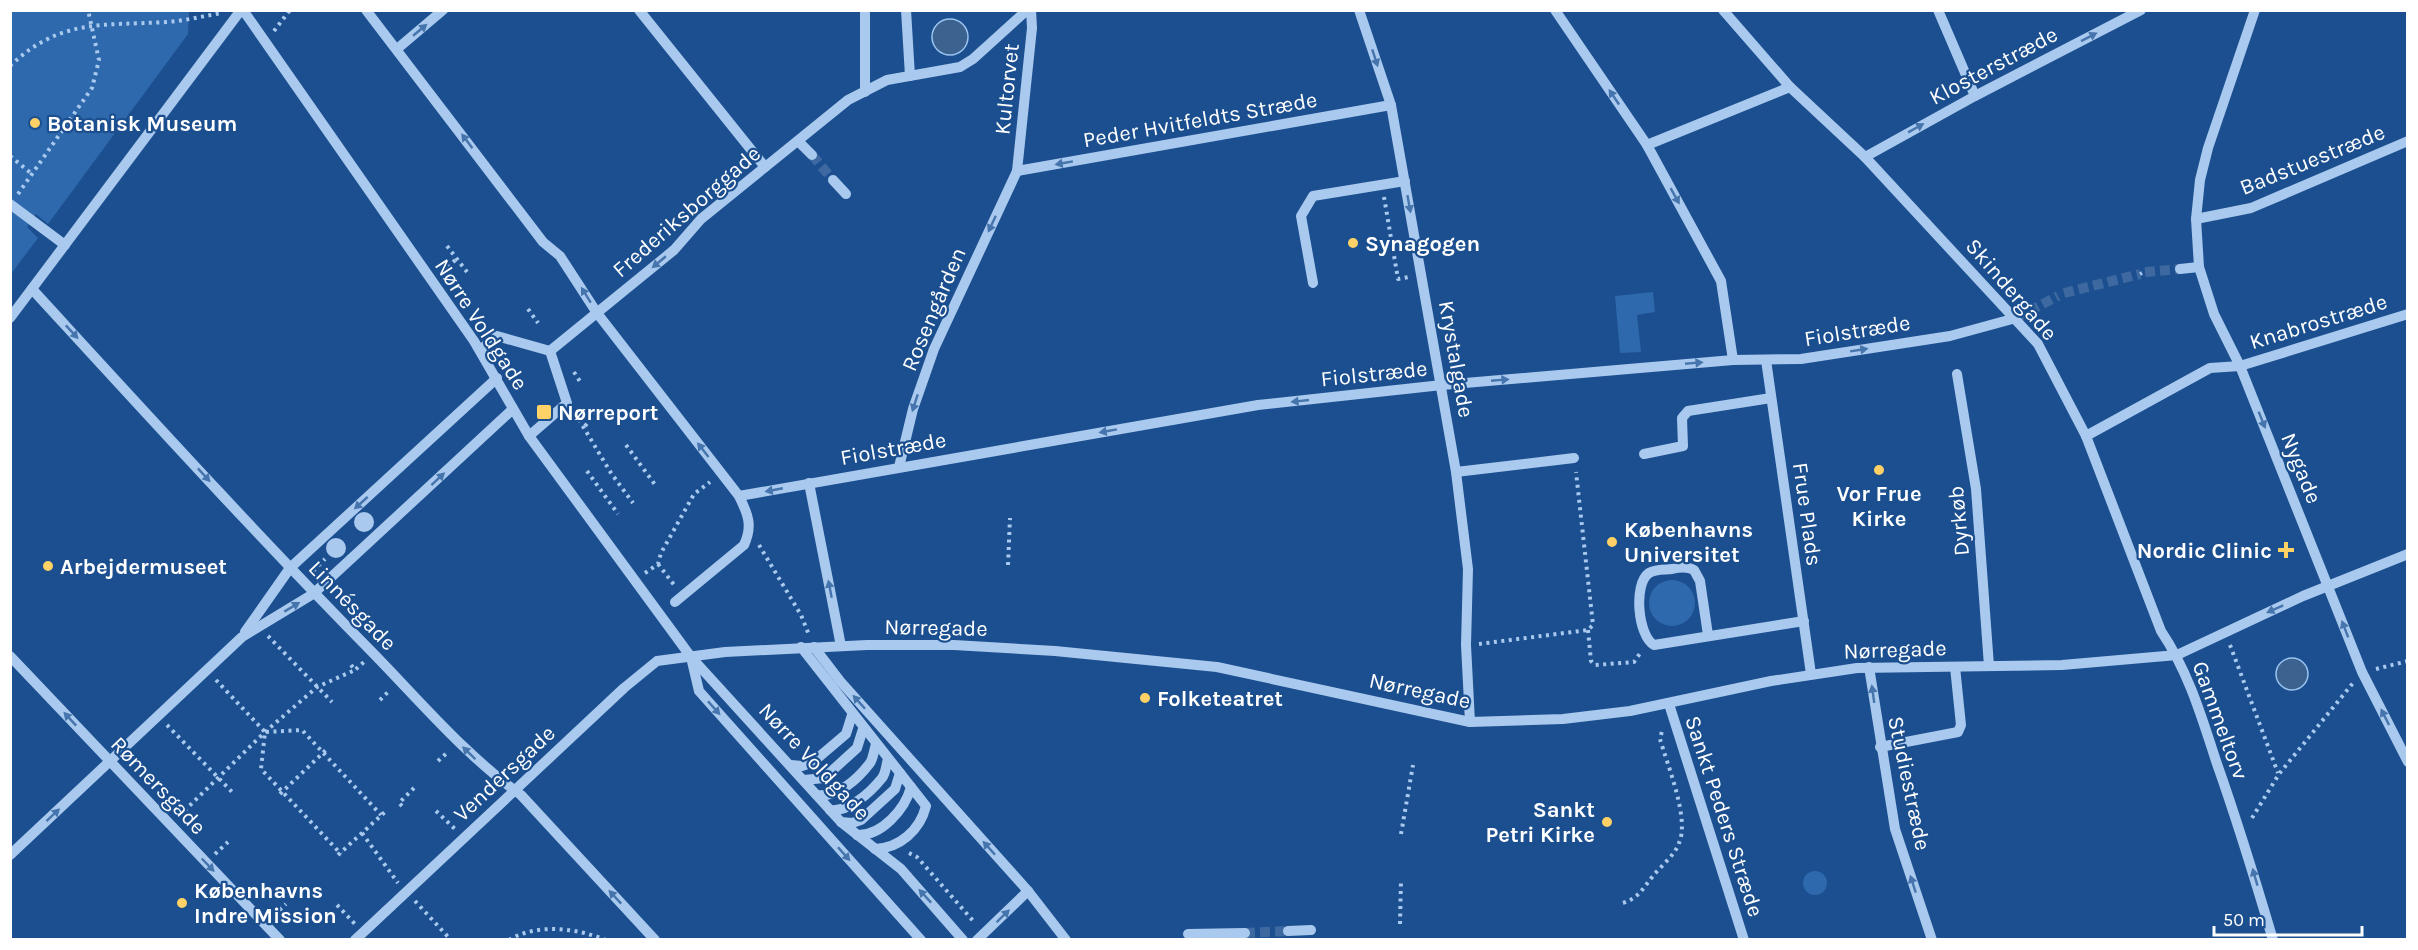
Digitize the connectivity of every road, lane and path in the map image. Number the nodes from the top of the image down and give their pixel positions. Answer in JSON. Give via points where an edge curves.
{"nodes":[{"id":1,"x":88,"y":10,"type":"edge"},
{"id":2,"x":242,"y":10,"type":"edge"},
{"id":3,"x":290,"y":10,"type":"edge"},
{"id":4,"x":366,"y":10,"type":"edge"},
{"id":5,"x":443,"y":10,"type":"edge"},
{"id":6,"x":639,"y":10,"type":"edge"},
{"id":7,"x":865,"y":10,"type":"edge"},
{"id":8,"x":906,"y":10,"type":"edge"},
{"id":9,"x":1029,"y":10,"type":"edge"},
{"id":10,"x":1359,"y":10,"type":"edge"},
{"id":11,"x":1555,"y":10,"type":"edge"},
{"id":12,"x":1723,"y":10,"type":"edge"},
{"id":13,"x":1938,"y":10,"type":"edge"},
{"id":14,"x":2141,"y":10,"type":"edge"},
{"id":15,"x":2255,"y":10,"type":"edge"},
{"id":16,"x":225,"y":12,"type":"dead end"},
{"id":17,"x":93,"y":24,"type":"junction"},
{"id":18,"x":266,"y":41,"type":"junction"},
{"id":19,"x":397,"y":49,"type":"junction"},
{"id":20,"x":10,"y":66,"type":"edge"},
{"id":21,"x":910,"y":76,"type":"junction"},
{"id":22,"x":1790,"y":87,"type":"junction"},
{"id":23,"x":865,"y":92,"type":"junction"},
{"id":24,"x":1975,"y":96,"type":"junction"},
{"id":25,"x":848,"y":100,"type":"joint"},
{"id":26,"x":1391,"y":105,"type":"junction"},
{"id":27,"x":798,"y":141,"type":"junction"},
{"id":28,"x":2408,"y":141,"type":"edge"},
{"id":29,"x":1647,"y":145,"type":"junction"},
{"id":30,"x":812,"y":154,"type":"tunnel mouth"},
{"id":31,"x":10,"y":156,"type":"edge"},
{"id":32,"x":1865,"y":157,"type":"junction"},
{"id":33,"x":765,"y":167,"type":"junction"},
{"id":34,"x":1017,"y":171,"type":"junction"},
{"id":35,"x":32,"y":174,"type":"junction"},
{"id":36,"x":833,"y":180,"type":"tunnel mouth"},
{"id":37,"x":1405,"y":181,"type":"junction"},
{"id":38,"x":1383,"y":186,"type":"junction"},
{"id":39,"x":846,"y":194,"type":"dead end"},
{"id":40,"x":11,"y":204,"type":"edge"},
{"id":41,"x":2196,"y":219,"type":"junction"},
{"id":42,"x":653,"y":244,"type":"dead end"},
{"id":43,"x":65,"y":245,"type":"junction"},
{"id":44,"x":447,"y":246,"type":"dead end"},
{"id":45,"x":457,"y":259,"type":"junction"},
{"id":46,"x":632,"y":261,"type":"dead end"},
{"id":47,"x":2199,"y":267,"type":"junction"},
{"id":48,"x":2180,"y":269,"type":"tunnel mouth"},
{"id":49,"x":440,"y":272,"type":"dead end"},
{"id":50,"x":467,"y":272,"type":"dead end"},
{"id":51,"x":1422,"y":275,"type":"junction"},
{"id":52,"x":1313,"y":283,"type":"dead end"},
{"id":53,"x":32,"y":290,"type":"junction"},
{"id":54,"x":528,"y":309,"type":"dead end"},
{"id":55,"x":597,"y":313,"type":"junction"},
{"id":56,"x":2408,"y":314,"type":"edge"},
{"id":57,"x":10,"y":318,"type":"edge"},
{"id":58,"x":2016,"y":318,"type":"junction"},
{"id":59,"x":538,"y":323,"type":"dead end"},
{"id":60,"x":480,"y":350,"type":"junction"},
{"id":61,"x":550,"y":351,"type":"junction"},
{"id":62,"x":1733,"y":360,"type":"junction"},
{"id":63,"x":1766,"y":360,"type":"junction"},
{"id":64,"x":2240,"y":366,"type":"junction"},
{"id":65,"x":572,"y":369,"type":"dead end"},
{"id":66,"x":1957,"y":374,"type":"dead end"},
{"id":67,"x":497,"y":378,"type":"junction"},
{"id":68,"x":581,"y":383,"type":"dead end"},
{"id":69,"x":1442,"y":385,"type":"junction"},
{"id":70,"x":1771,"y":398,"type":"junction"},
{"id":71,"x":567,"y":403,"type":"junction"},
{"id":72,"x":513,"y":409,"type":"junction"},
{"id":73,"x":599,"y":410,"type":"dead end"},
{"id":74,"x":585,"y":426,"type":"junction"},
{"id":75,"x":529,"y":436,"type":"junction"},
{"id":76,"x":2086,"y":436,"type":"junction"},
{"id":77,"x":626,"y":445,"type":"dead end"},
{"id":78,"x":1644,"y":454,"type":"dead end"},
{"id":79,"x":1574,"y":458,"type":"joint"},
{"id":80,"x":899,"y":466,"type":"junction"},
{"id":81,"x":587,"y":471,"type":"dead end"},
{"id":82,"x":1456,"y":472,"type":"junction"},
{"id":83,"x":721,"y":473,"type":"junction"},
{"id":84,"x":809,"y":483,"type":"junction"},
{"id":85,"x":656,"y":486,"type":"dead end"},
{"id":86,"x":739,"y":496,"type":"junction"},
{"id":87,"x":633,"y":503,"type":"dead end"},
{"id":88,"x":618,"y":514,"type":"dead end"},
{"id":89,"x":1010,"y":518,"type":"dead end"},
{"id":90,"x":750,"y":532,"type":"junction"},
{"id":91,"x":2408,"y":554,"type":"edge"},
{"id":92,"x":323,"y":561,"type":"dead end"},
{"id":93,"x":658,"y":564,"type":"junction"},
{"id":94,"x":1008,"y":565,"type":"dead end"},
{"id":95,"x":290,"y":568,"type":"junction"},
{"id":96,"x":311,"y":573,"type":"dead end"},
{"id":97,"x":666,"y":574,"type":"dead end"},
{"id":98,"x":634,"y":580,"type":"junction"},
{"id":99,"x":2328,"y":585,"type":"junction"},
{"id":100,"x":314,"y":594,"type":"junction"},
{"id":101,"x":675,"y":602,"type":"dead end"},
{"id":102,"x":1804,"y":621,"type":"junction"},
{"id":103,"x":258,"y":626,"type":"junction"},
{"id":104,"x":1588,"y":630,"type":"junction"},
{"id":105,"x":2225,"y":631,"type":"junction"},
{"id":106,"x":1708,"y":635,"type":"junction"},
{"id":107,"x":242,"y":637,"type":"junction"},
{"id":108,"x":1649,"y":642,"type":"junction"},
{"id":109,"x":1466,"y":645,"type":"junction"},
{"id":110,"x":841,"y":646,"type":"junction"},
{"id":111,"x":801,"y":647,"type":"junction"},
{"id":112,"x":814,"y":647,"type":"junction"},
{"id":113,"x":2177,"y":655,"type":"junction"},
{"id":114,"x":10,"y":656,"type":"edge"},
{"id":115,"x":691,"y":657,"type":"junction"},
{"id":116,"x":2408,"y":661,"type":"edge"},
{"id":117,"x":1989,"y":666,"type":"junction"},
{"id":118,"x":1869,"y":667,"type":"junction"},
{"id":119,"x":1955,"y":667,"type":"junction"},
{"id":120,"x":207,"y":670,"type":"junction"},
{"id":121,"x":355,"y":670,"type":"dead end"},
{"id":122,"x":2362,"y":672,"type":"junction"},
{"id":123,"x":1811,"y":674,"type":"junction"},
{"id":124,"x":318,"y":687,"type":"junction"},
{"id":125,"x":332,"y":702,"type":"dead end"},
{"id":126,"x":1670,"y":708,"type":"junction"},
{"id":127,"x":852,"y":715,"type":"junction"},
{"id":128,"x":158,"y":716,"type":"junction"},
{"id":129,"x":1470,"y":722,"type":"junction"},
{"id":130,"x":863,"y":729,"type":"junction"},
{"id":131,"x":265,"y":732,"type":"junction"},
{"id":132,"x":876,"y":744,"type":"junction"},
{"id":133,"x":1880,"y":747,"type":"junction"},
{"id":134,"x":327,"y":749,"type":"dead end"},
{"id":135,"x":323,"y":753,"type":"junction"},
{"id":136,"x":888,"y":759,"type":"junction"},
{"id":137,"x":110,"y":762,"type":"junction"},
{"id":138,"x":2408,"y":762,"type":"edge"},
{"id":139,"x":791,"y":765,"type":"junction"},
{"id":140,"x":1413,"y":765,"type":"dead end"},
{"id":141,"x":900,"y":773,"type":"junction"},
{"id":142,"x":2278,"y":774,"type":"junction"},
{"id":143,"x":217,"y":777,"type":"junction"},
{"id":144,"x":804,"y":780,"type":"junction"},
{"id":145,"x":911,"y":787,"type":"junction"},
{"id":146,"x":414,"y":788,"type":"dead end"},
{"id":147,"x":514,"y":790,"type":"junction"},
{"id":148,"x":281,"y":793,"type":"junction"},
{"id":149,"x":234,"y":794,"type":"dead end"},
{"id":150,"x":817,"y":795,"type":"junction"},
{"id":151,"x":402,"y":806,"type":"dead end"},
{"id":152,"x":830,"y":810,"type":"junction"},
{"id":153,"x":386,"y":811,"type":"dead end"},
{"id":154,"x":436,"y":811,"type":"dead end"},
{"id":155,"x":381,"y":815,"type":"junction"},
{"id":156,"x":840,"y":822,"type":"junction"},
{"id":157,"x":170,"y":825,"type":"junction"},
{"id":158,"x":458,"y":832,"type":"dead end"},
{"id":159,"x":362,"y":833,"type":"junction"},
{"id":160,"x":1401,"y":834,"type":"dead end"},
{"id":161,"x":2241,"y":835,"type":"junction"},
{"id":162,"x":857,"y":836,"type":"junction"},
{"id":163,"x":874,"y":849,"type":"junction"},
{"id":164,"x":10,"y":855,"type":"edge"},
{"id":165,"x":1401,"y":880,"type":"dead end"},
{"id":166,"x":401,"y":886,"type":"dead end"},
{"id":167,"x":1028,"y":891,"type":"junction"},
{"id":168,"x":412,"y":898,"type":"dead end"},
{"id":169,"x":1623,"y":903,"type":"dead end"},
{"id":170,"x":337,"y":905,"type":"dead end"},
{"id":171,"x":1400,"y":924,"type":"dead end"},
{"id":172,"x":357,"y":927,"type":"dead end"},
{"id":173,"x":1311,"y":930,"type":"dead end"},
{"id":174,"x":1288,"y":931,"type":"tunnel mouth"},
{"id":175,"x":1245,"y":933,"type":"tunnel mouth"},
{"id":176,"x":1188,"y":934,"type":"dead end"},
{"id":177,"x":280,"y":939,"type":"edge"},
{"id":178,"x":355,"y":939,"type":"edge"},
{"id":179,"x":451,"y":939,"type":"edge"},
{"id":180,"x":509,"y":939,"type":"edge"},
{"id":181,"x":606,"y":939,"type":"edge"},
{"id":182,"x":655,"y":939,"type":"edge"},
{"id":183,"x":921,"y":939,"type":"edge"},
{"id":184,"x":963,"y":939,"type":"edge"},
{"id":185,"x":977,"y":939,"type":"edge"},
{"id":186,"x":1066,"y":939,"type":"edge"},
{"id":187,"x":1744,"y":939,"type":"edge"},
{"id":188,"x":1932,"y":939,"type":"edge"},
{"id":189,"x":2273,"y":939,"type":"edge"}],
"edges":[{"from":1,"to":17,"type":"path"},
{"from":2,"to":18,"type":"street","name":"Nørre Voldgade"},
{"from":2,"to":43,"type":"street"},
{"from":3,"to":18,"type":"path"},
{"from":4,"to":19,"type":"street"},
{"from":19,"to":5,"type":"street","one_way":true},
{"from":6,"to":33,"type":"street"},
{"from":7,"to":23,"type":"street"},
{"from":8,"to":21,"type":"street"},
{"from":9,"to":21,"type":"street","name":"Kultorvet","via":[[960,67]]},
{"from":9,"to":34,"type":"street","name":"Kultorvet","via":[[1032,28]]},
{"from":10,"to":26,"type":"street","name":"Krystalgade","one_way":true},
{"from":29,"to":11,"type":"street","one_way":true},
{"from":12,"to":22,"type":"street","name":"Skindergade"},
{"from":13,"to":24,"type":"street"},
{"from":24,"to":14,"type":"street","name":"Klosterstræde","one_way":true},
{"from":15,"to":41,"type":"street","name":"Nygade","via":[[2208,148]]},
{"from":16,"to":17,"type":"path","via":[[168,22]]},
{"from":17,"to":20,"type":"path","via":[[50,37]]},
{"from":17,"to":35,"type":"path","via":[[99,60],[92,88]]},
{"from":18,"to":60,"type":"street","name":"Nørre Voldgade"},
{"from":55,"to":19,"type":"street","one_way":true,"via":[[560,256],[543,242]]},
{"from":21,"to":23,"type":"street","name":"Kultorvet","via":[[887,80]]},
{"from":22,"to":29,"type":"street"},
{"from":22,"to":32,"type":"street","name":"Skindergade"},
{"from":23,"to":25,"type":"street","name":"Kultorvet"},
{"from":32,"to":24,"type":"street","name":"Klosterstræde","one_way":true},
{"from":25,"to":27,"type":"street","name":"Frederiksborggade"},
{"from":26,"to":34,"type":"street","name":"Peder Hvitfeldts Stræde","one_way":true},
{"from":26,"to":37,"type":"street","name":"Krystalgade"},
{"from":27,"to":30,"type":"street"},
{"from":27,"to":33,"type":"street","name":"Frederiksborggade"},
{"from":28,"to":41,"type":"street","name":"Badstuestræde","via":[[2251,208]]},
{"from":29,"to":62,"type":"street","one_way":true,"via":[[1721,281]]},
{"from":31,"to":35,"type":"path"},
{"from":32,"to":58,"type":"street","name":"Skindergade"},
{"from":33,"to":55,"type":"street","name":"Frederiksborggade","one_way":true},
{"from":34,"to":80,"type":"street","name":"Rosengården","one_way":true,"via":[[934,349]]},
{"from":35,"to":40,"type":"path"},
{"from":36,"to":39,"type":"street"},
{"from":37,"to":38,"type":"street"},
{"from":37,"to":51,"type":"street","name":"Krystalgade","one_way":true},
{"from":38,"to":51,"type":"path","via":[[1398,279]]},
{"from":38,"to":52,"type":"street","via":[[1313,196],[1301,216]]},
{"from":40,"to":43,"type":"street"},
{"from":41,"to":47,"type":"street","name":"Nygade"},
{"from":42,"to":46,"type":"path"},
{"from":43,"to":53,"type":"street"},
{"from":44,"to":45,"type":"path"},
{"from":45,"to":49,"type":"path"},
{"from":45,"to":50,"type":"path"},
{"from":47,"to":48,"type":"street"},
{"from":47,"to":64,"type":"street","name":"Nygade","via":[[2214,314]]},
{"from":51,"to":69,"type":"street","name":"Krystalgade"},
{"from":53,"to":57,"type":"street"},
{"from":53,"to":95,"type":"street","name":"Linnésgade","one_way":true},
{"from":54,"to":59,"type":"path"},
{"from":55,"to":61,"type":"street","name":"Frederiksborggade"},
{"from":83,"to":55,"type":"street","one_way":true},
{"from":56,"to":64,"type":"street","name":"Knabrostræde"},
{"from":63,"to":58,"type":"street","name":"Fiolstræde","one_way":true,"via":[[1801,359],[1950,336]]},
{"from":58,"to":76,"type":"street","name":"Skindergade","via":[[2038,344]]},
{"from":60,"to":61,"type":"street","via":[[497,336]]},
{"from":60,"to":67,"type":"street","name":"Nørre Voldgade"},
{"from":61,"to":71,"type":"street"},
{"from":62,"to":63,"type":"street","name":"Fiolstræde"},
{"from":69,"to":62,"type":"street","name":"Fiolstræde","one_way":true},
{"from":63,"to":70,"type":"street","name":"Frue Plads"},
{"from":64,"to":76,"type":"street","name":"Knabrostræde","via":[[2210,369]]},
{"from":64,"to":99,"type":"street","name":"Nygade","one_way":true},
{"from":65,"to":68,"type":"path"},
{"from":66,"to":117,"type":"street","name":"Dyrkøb","via":[[1976,489]]},
{"from":67,"to":72,"type":"street","name":"Nørre Voldgade"},
{"from":67,"to":95,"type":"street","one_way":true},
{"from":69,"to":80,"type":"street","name":"Fiolstræde","one_way":true,"via":[[1258,405]]},
{"from":69,"to":82,"type":"street","name":"Krystalgade"},
{"from":70,"to":78,"type":"street","via":[[1688,411],[1682,418],[1683,446]]},
{"from":70,"to":102,"type":"street","name":"Frue Plads"},
{"from":71,"to":74,"type":"path"},
{"from":71,"to":75,"type":"street"},
{"from":72,"to":75,"type":"street","name":"Nørre Voldgade"},
{"from":100,"to":72,"type":"street","one_way":true},
{"from":73,"to":74,"type":"path"},
{"from":74,"to":87,"type":"path","via":[[610,473]]},
{"from":75,"to":98,"type":"street","name":"Nørre Voldgade"},
{"from":76,"to":113,"type":"street","name":"Skindergade","via":[[2160,631]]},
{"from":77,"to":85,"type":"path"},
{"from":79,"to":82,"type":"street"},
{"from":79,"to":104,"type":"path","via":[[1593,625]]},
{"from":80,"to":84,"type":"street","name":"Fiolstræde"},
{"from":81,"to":88,"type":"path"},
{"from":82,"to":109,"type":"street","name":"Krystalgade","via":[[1468,569]]},
{"from":83,"to":86,"type":"street"},
{"from":83,"to":93,"type":"path","via":[[694,495]]},
{"from":84,"to":86,"type":"street","name":"Fiolstræde","one_way":true},
{"from":110,"to":84,"type":"street","one_way":true},
{"from":86,"to":90,"type":"street","via":[[748,514]]},
{"from":89,"to":94,"type":"path"},
{"from":90,"to":101,"type":"street","via":[[744,545]]},
{"from":90,"to":112,"type":"path","via":[[801,615]]},
{"from":91,"to":99,"type":"street","name":"Gammeltorv"},
{"from":92,"to":96,"type":"path"},
{"from":93,"to":97,"type":"path"},
{"from":93,"to":98,"type":"path"},
{"from":95,"to":100,"type":"street","name":"Linnésgade"},
{"from":95,"to":107,"type":"street"},
{"from":98,"to":115,"type":"street","name":"Nørre Voldgade"},
{"from":99,"to":105,"type":"street","name":"Gammeltorv","one_way":true},
{"from":122,"to":99,"type":"street","name":"Nygade","one_way":true},
{"from":103,"to":100,"type":"street","one_way":true},
{"from":147,"to":100,"type":"street","name":"Linnésgade","one_way":true,"via":[[494,777],[458,742]]},
{"from":102,"to":106,"type":"street"},
{"from":102,"to":123,"type":"street","name":"Frue Plads"},
{"from":103,"to":107,"type":"street"},
{"from":103,"to":124,"type":"path"},
{"from":104,"to":108,"type":"path","via":[[1591,661],[1595,665],[1634,662]]},
{"from":104,"to":109,"type":"path"},
{"from":105,"to":113,"type":"street","name":"Gammeltorv"},
{"from":105,"to":142,"type":"path"},
{"from":106,"to":108,"type":"street","via":[[1663,645]]},
{"from":106,"to":108,"type":"street","via":[[1698,574],[1684,567],[1655,571],[1641,583],[1642,630]]},
{"from":107,"to":120,"type":"street"},
{"from":109,"to":129,"type":"street","name":"Krystalgade"},
{"from":110,"to":112,"type":"street","name":"Nørregade"},
{"from":110,"to":129,"type":"street","name":"Nørregade","via":[[954,645],[1153,659],[1280,679]]},
{"from":111,"to":112,"type":"street","name":"Nørregade"},
{"from":111,"to":115,"type":"street","name":"Nørregade"},
{"from":111,"to":127,"type":"street"},
{"from":167,"to":112,"type":"street","one_way":true},
{"from":113,"to":117,"type":"street","name":"Nørregade"},
{"from":113,"to":161,"type":"street","name":"Gammeltorv"},
{"from":137,"to":114,"type":"street","name":"Rømersgade","one_way":true},
{"from":115,"to":139,"type":"street","name":"Nørre Voldgade"},
{"from":115,"to":147,"type":"street","name":"Vendersgade","via":[[651,663]]},
{"from":115,"to":183,"type":"street","name":"Nørre Voldgade","one_way":true,"via":[[699,691]]},
{"from":116,"to":122,"type":"path"},
{"from":117,"to":119,"type":"street","name":"Nørregade"},
{"from":118,"to":119,"type":"street","name":"Nørregade"},
{"from":118,"to":123,"type":"street","name":"Nørregade"},
{"from":133,"to":118,"type":"street","name":"Studiestræde","one_way":true},
{"from":119,"to":133,"type":"street","via":[[1961,724],[1958,732]]},
{"from":120,"to":128,"type":"street"},
{"from":120,"to":131,"type":"path"},
{"from":121,"to":124,"type":"path"},
{"from":138,"to":122,"type":"street","name":"Nygade","one_way":true},
{"from":122,"to":142,"type":"path"},
{"from":123,"to":126,"type":"street","name":"Nørregade"},
{"from":124,"to":125,"type":"path"},
{"from":124,"to":131,"type":"path"},
{"from":126,"to":129,"type":"street","name":"Nørregade","via":[[1563,719]]},
{"from":126,"to":169,"type":"path","via":[[1660,738],[1683,833],[1678,846],[1642,891],[1635,899]]},
{"from":126,"to":187,"type":"street","name":"Sankt Peders Stræde"},
{"from":127,"to":130,"type":"street"},
{"from":127,"to":139,"type":"street","via":[[846,734],[813,762]]},
{"from":128,"to":137,"type":"street"},
{"from":128,"to":143,"type":"path"},
{"from":130,"to":132,"type":"street"},
{"from":130,"to":144,"type":"street","via":[[857,748],[826,776]]},
{"from":131,"to":135,"type":"path","via":[[302,730]]},
{"from":131,"to":143,"type":"path"},
{"from":131,"to":148,"type":"path","via":[[261,768]]},
{"from":132,"to":136,"type":"street"},
{"from":132,"to":150,"type":"street","via":[[871,762],[837,793],[828,797]]},
{"from":188,"to":133,"type":"street","name":"Studiestræde","one_way":true,"via":[[1895,829]]},
{"from":134,"to":135,"type":"path"},
{"from":135,"to":148,"type":"path"},
{"from":135,"to":155,"type":"path"},
{"from":136,"to":141,"type":"street"},
{"from":136,"to":152,"type":"street","via":[[884,776],[850,807]]},
{"from":137,"to":157,"type":"street","name":"Rømersgade"},
{"from":164,"to":137,"type":"street","one_way":true},
{"from":139,"to":144,"type":"street","name":"Nørre Voldgade"},
{"from":140,"to":160,"type":"path"},
{"from":141,"to":145,"type":"street"},
{"from":141,"to":156,"type":"street","via":[[895,789],[861,820],[852,824]]},
{"from":142,"to":161,"type":"path"},
{"from":143,"to":149,"type":"path"},
{"from":143,"to":157,"type":"path"},
{"from":144,"to":150,"type":"street","name":"Nørre Voldgade"},
{"from":145,"to":162,"type":"street","via":[[907,804],[874,833]]},
{"from":145,"to":163,"type":"street","via":[[926,806],[922,823],[896,846]]},
{"from":146,"to":151,"type":"path","via":[[399,803]]},
{"from":147,"to":178,"type":"street","name":"Vendersgade"},
{"from":182,"to":147,"type":"street","name":"Linnésgade","one_way":true},
{"from":148,"to":159,"type":"path","via":[[339,855]]},
{"from":150,"to":152,"type":"street","name":"Nørre Voldgade"},
{"from":152,"to":156,"type":"street","name":"Nørre Voldgade"},
{"from":153,"to":155,"type":"path"},
{"from":154,"to":158,"type":"path"},
{"from":155,"to":159,"type":"path"},
{"from":156,"to":162,"type":"street","name":"Nørre Voldgade"},
{"from":157,"to":177,"type":"street","name":"Rømersgade","one_way":true},
{"from":159,"to":166,"type":"path"},
{"from":189,"to":161,"type":"street","name":"Gammeltorv","one_way":true},
{"from":162,"to":163,"type":"street","name":"Nørre Voldgade"},
{"from":184,"to":163,"type":"street","name":"Nørre Voldgade","one_way":true,"via":[[901,869]]},
{"from":165,"to":171,"type":"path"},
{"from":185,"to":167,"type":"street","one_way":true},
{"from":167,"to":186,"type":"street"},
{"from":168,"to":179,"type":"path"},
{"from":170,"to":172,"type":"path"},
{"from":173,"to":174,"type":"street"},
{"from":175,"to":176,"type":"street"},
{"from":180,"to":181,"type":"path","via":[[532,930],[548,930]]}]}
